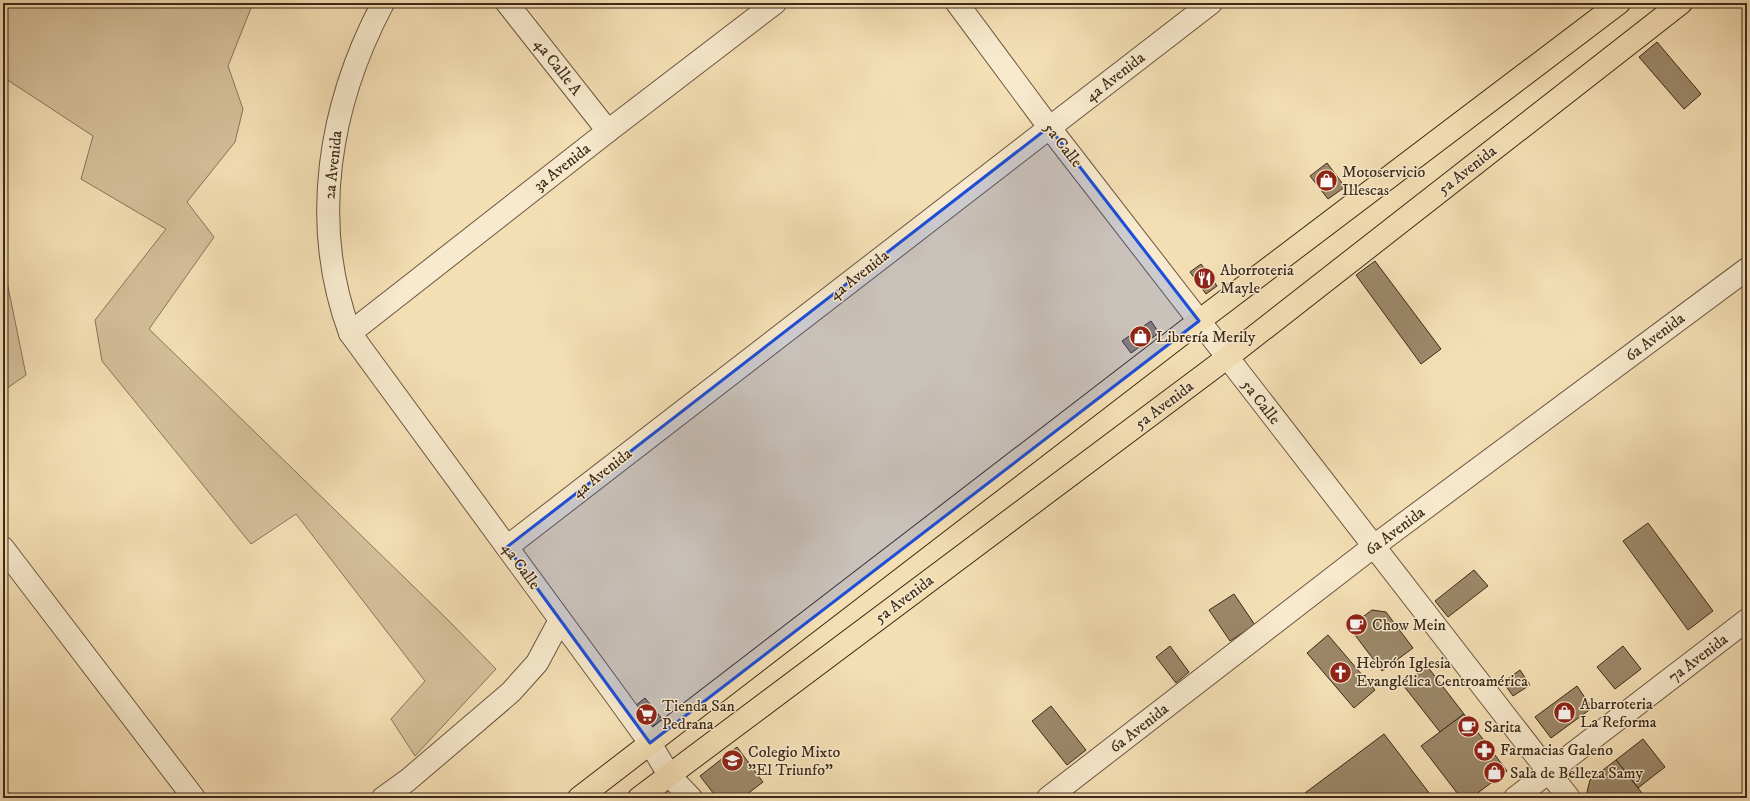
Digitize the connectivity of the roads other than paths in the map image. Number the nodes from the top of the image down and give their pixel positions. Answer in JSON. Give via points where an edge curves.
{"nodes":[{"id":1,"x":383,"y":3,"type":"edge"},
{"id":2,"x":508,"y":3,"type":"edge"},
{"id":3,"x":775,"y":3,"type":"edge"},
{"id":4,"x":957,"y":3,"type":"edge"},
{"id":5,"x":1211,"y":3,"type":"edge"},
{"id":6,"x":1619,"y":3,"type":"edge"},
{"id":7,"x":1681,"y":3,"type":"edge"},
{"id":8,"x":1049,"y":128,"type":"junction"},
{"id":9,"x":608,"y":132,"type":"junction"},
{"id":10,"x":1747,"y":269,"type":"edge"},
{"id":11,"x":1199,"y":321,"type":"junction"},
{"id":12,"x":350,"y":333,"type":"junction"},
{"id":13,"x":1228,"y":358,"type":"junction"},
{"id":14,"x":1374,"y":546,"type":"junction"},
{"id":15,"x":507,"y":547,"type":"junction"},
{"id":16,"x":3,"y":548,"type":"edge"},
{"id":17,"x":560,"y":620,"type":"junction"},
{"id":18,"x":1747,"y":620,"type":"edge"},
{"id":19,"x":650,"y":743,"type":"junction"},
{"id":20,"x":1549,"y":772,"type":"junction"},
{"id":21,"x":669,"y":775,"type":"junction"},
{"id":22,"x":408,"y":780,"type":"junction"},
{"id":23,"x":194,"y":798,"type":"edge"},
{"id":24,"x":371,"y":798,"type":"edge"},
{"id":25,"x":383,"y":798,"type":"edge"},
{"id":26,"x":579,"y":798,"type":"edge"},
{"id":27,"x":639,"y":798,"type":"edge"},
{"id":28,"x":691,"y":798,"type":"edge"},
{"id":29,"x":1048,"y":798,"type":"edge"},
{"id":30,"x":1515,"y":798,"type":"edge"},
{"id":31,"x":1569,"y":798,"type":"edge"}],
"edges":[{"from":1,"to":12,"type":"street","name":"2a Avenida","via":[[368,30],[346,87],[331,160],[328,201],[331,254],[340,307]]},
{"from":2,"to":9,"type":"street","name":"4a Calle A"},
{"from":3,"to":9,"type":"street","name":"3a Avenida"},
{"from":4,"to":8,"type":"street","name":"5a Calle"},
{"from":5,"to":8,"type":"street","name":"4a Avenida"},
{"from":6,"to":11,"type":"main road"},
{"from":7,"to":13,"type":"main road","name":"5a Avenida"},
{"from":8,"to":11,"type":"street","name":"5a Calle"},
{"from":8,"to":15,"type":"street","name":"4a Avenida"},
{"from":9,"to":12,"type":"street","name":"3a Avenida"},
{"from":10,"to":14,"type":"street","name":"6a Avenida"},
{"from":11,"to":13,"type":"street","name":"5a Calle"},
{"from":11,"to":19,"type":"main road"},
{"from":12,"to":15,"type":"street","name":"4a Calle"},
{"from":13,"to":14,"type":"street","name":"5a Calle"},
{"from":13,"to":21,"type":"main road","name":"5a Avenida"},
{"from":14,"to":20,"type":"street","name":"5a Calle"},
{"from":14,"to":29,"type":"street","name":"6a Avenida"},
{"from":15,"to":17,"type":"street","name":"4a Calle"},
{"from":16,"to":23,"type":"street"},
{"from":17,"to":19,"type":"street","name":"4a Calle"},
{"from":17,"to":22,"type":"street","via":[[537,664],[511,692]]},
{"from":18,"to":20,"type":"street","name":"7a Avenida"},
{"from":19,"to":21,"type":"street","name":"4a Calle"},
{"from":19,"to":26,"type":"main road"},
{"from":20,"to":30,"type":"street","name":"7a Avenida"},
{"from":20,"to":31,"type":"street","name":"5a Calle"},
{"from":21,"to":27,"type":"main road","name":"5a Avenida"},
{"from":21,"to":28,"type":"street","name":"4a Calle"},
{"from":22,"to":24,"type":"street"},
{"from":22,"to":25,"type":"street"}]}
